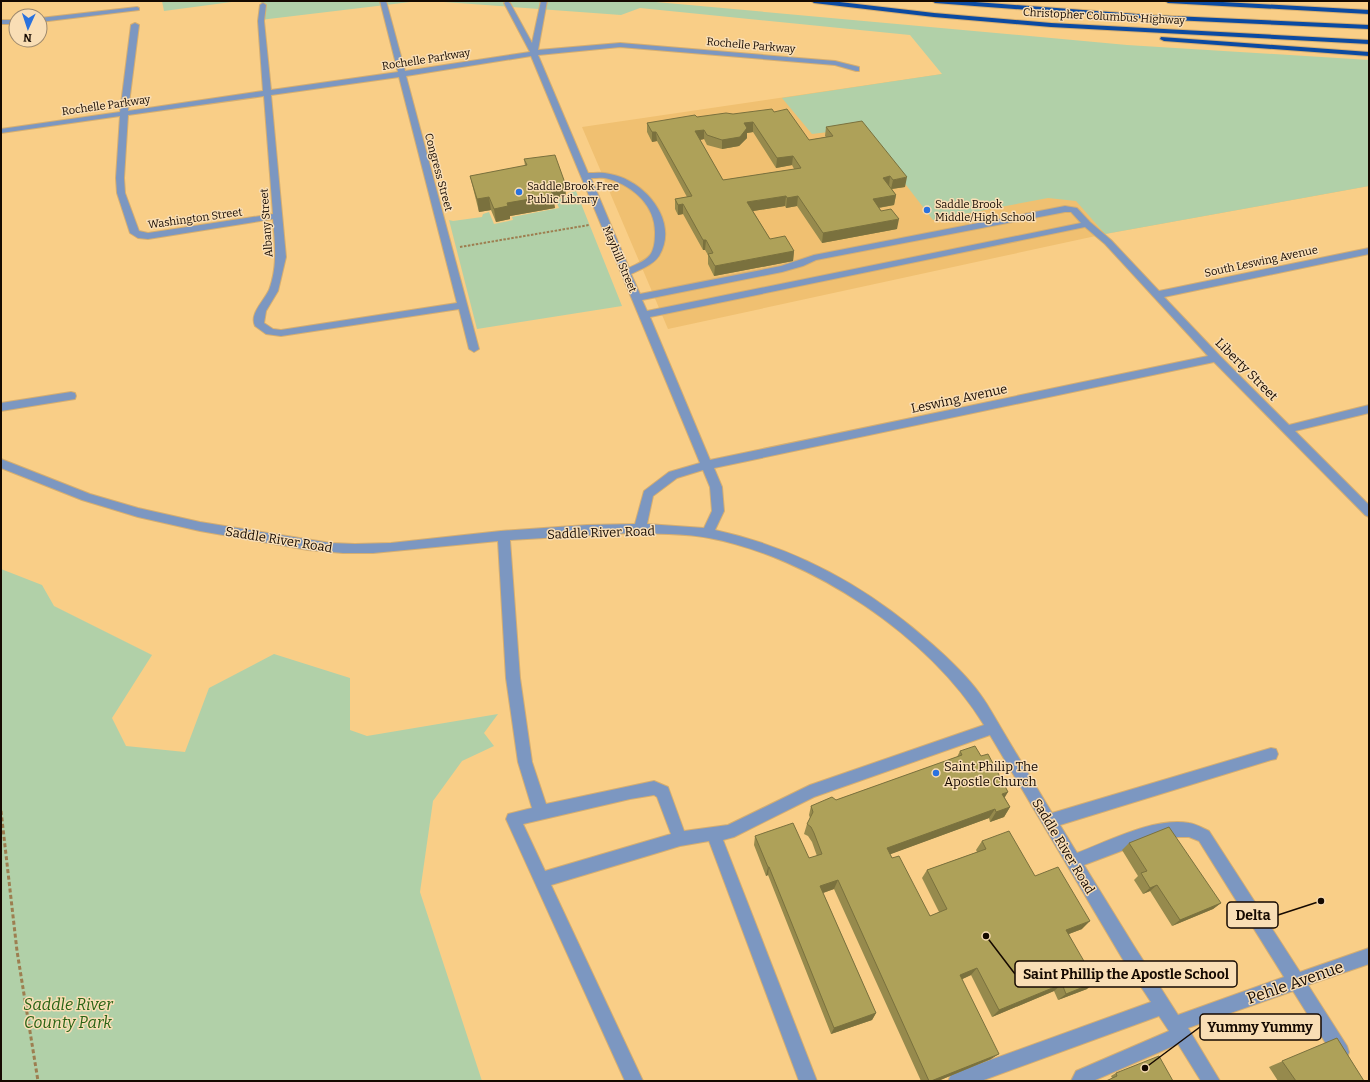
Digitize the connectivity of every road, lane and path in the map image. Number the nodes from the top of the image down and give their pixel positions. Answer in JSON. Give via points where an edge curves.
{"nodes":[{"id":1,"x":383,"y":1,"type":"edge"},
{"id":2,"x":544,"y":1,"type":"edge"},
{"id":3,"x":814,"y":1,"type":"edge"},
{"id":4,"x":935,"y":1,"type":"edge"},
{"id":5,"x":1036,"y":1,"type":"edge"},
{"id":6,"x":1168,"y":1,"type":"edge"},
{"id":7,"x":507,"y":3,"type":"dead end"},
{"id":8,"x":263,"y":5,"type":"dead end"},
{"id":9,"x":137,"y":9,"type":"dead end"},
{"id":10,"x":1369,"y":12,"type":"edge"},
{"id":11,"x":48,"y":19,"type":"edge"},
{"id":12,"x":135,"y":25,"type":"dead end"},
{"id":13,"x":1353,"y":26,"type":"junction"},
{"id":14,"x":1088,"y":27,"type":"junction"},
{"id":15,"x":1369,"y":27,"type":"edge"},
{"id":16,"x":1369,"y":42,"type":"edge"},
{"id":17,"x":534,"y":53,"type":"junction"},
{"id":18,"x":1369,"y":54,"type":"edge"},
{"id":19,"x":856,"y":69,"type":"dead end"},
{"id":20,"x":402,"y":74,"type":"junction"},
{"id":21,"x":267,"y":93,"type":"junction"},
{"id":22,"x":124,"y":113,"type":"junction"},
{"id":23,"x":1,"y":131,"type":"edge"},
{"id":24,"x":584,"y":175,"type":"junction"},
{"id":25,"x":278,"y":216,"type":"junction"},
{"id":26,"x":1087,"y":224,"type":"junction"},
{"id":27,"x":589,"y":225,"type":"dead end"},
{"id":28,"x":456,"y":248,"type":"dead end"},
{"id":29,"x":1369,"y":251,"type":"edge"},
{"id":30,"x":626,"y":273,"type":"junction"},
{"id":31,"x":1157,"y":295,"type":"junction"},
{"id":32,"x":636,"y":298,"type":"junction"},
{"id":33,"x":462,"y":305,"type":"junction"},
{"id":34,"x":643,"y":315,"type":"junction"},
{"id":35,"x":474,"y":349,"type":"dead end"},
{"id":36,"x":1216,"y":358,"type":"junction"},
{"id":37,"x":71,"y":396,"type":"dead end"},
{"id":38,"x":1,"y":407,"type":"edge"},
{"id":39,"x":1369,"y":409,"type":"edge"},
{"id":40,"x":1287,"y":429,"type":"junction"},
{"id":41,"x":1,"y":463,"type":"edge"},
{"id":42,"x":707,"y":465,"type":"junction"},
{"id":43,"x":1369,"y":512,"type":"edge"},
{"id":44,"x":640,"y":528,"type":"junction"},
{"id":45,"x":708,"y":533,"type":"junction"},
{"id":46,"x":504,"y":536,"type":"junction"},
{"id":47,"x":992,"y":728,"type":"junction"},
{"id":48,"x":1271,"y":754,"type":"dead end"},
{"id":49,"x":1,"y":811,"type":"edge"},
{"id":50,"x":541,"y":813,"type":"junction"},
{"id":51,"x":1049,"y":821,"type":"junction"},
{"id":52,"x":713,"y":833,"type":"junction"},
{"id":53,"x":680,"y":839,"type":"junction"},
{"id":54,"x":1074,"y":861,"type":"junction"},
{"id":55,"x":541,"y":880,"type":"junction"},
{"id":56,"x":1369,"y":956,"type":"edge"},
{"id":57,"x":1297,"y":981,"type":"junction"},
{"id":58,"x":1163,"y":1006,"type":"junction"},
{"id":59,"x":1178,"y":1029,"type":"junction"},
{"id":60,"x":1350,"y":1068,"type":"edge"},
{"id":61,"x":38,"y":1081,"type":"edge"},
{"id":62,"x":634,"y":1081,"type":"edge"},
{"id":63,"x":808,"y":1081,"type":"edge"},
{"id":64,"x":957,"y":1081,"type":"edge"},
{"id":65,"x":1080,"y":1081,"type":"edge"},
{"id":66,"x":1211,"y":1081,"type":"edge"}],
"edges":[{"from":1,"to":20,"type":"street","name":"Congress Street"},
{"from":2,"to":17,"type":"street"},
{"from":3,"to":14,"type":"highway","name":"Christopher Columbus Highway","via":[[934,15]]},
{"from":4,"to":13,"type":"highway","name":"Christopher Columbus Highway","via":[[1126,15]]},
{"from":5,"to":13,"type":"highway","name":"Christopher Columbus Highway"},
{"from":6,"to":10,"type":"highway"},
{"from":7,"to":17,"type":"street","name":"Mayhill Street"},
{"from":8,"to":21,"type":"street","name":"Albany Street","via":[[261,21]]},
{"from":9,"to":11,"type":"street"},
{"from":12,"to":22,"type":"street","name":"Washington Street"},
{"from":13,"to":15,"type":"highway","name":"Christopher Columbus Highway"},
{"from":14,"to":16,"type":"highway","name":"Christopher Columbus Highway"},
{"from":14,"to":18,"type":"highway","via":[[1164,39]]},
{"from":17,"to":19,"type":"street","name":"Rochelle Parkway","via":[[620,45],[835,63]]},
{"from":17,"to":20,"type":"street","name":"Rochelle Parkway"},
{"from":17,"to":24,"type":"street","name":"Mayhill Street"},
{"from":20,"to":21,"type":"street","name":"Rochelle Parkway"},
{"from":20,"to":33,"type":"street","name":"Congress Street"},
{"from":21,"to":22,"type":"street","name":"Rochelle Parkway"},
{"from":21,"to":25,"type":"street","name":"Albany Street"},
{"from":22,"to":23,"type":"street","name":"Rochelle Parkway"},
{"from":22,"to":25,"type":"street","name":"Washington Street","via":[[121,194],[134,233],[148,236]]},
{"from":24,"to":30,"type":"street","name":"Mayhill Street"},
{"from":24,"to":30,"type":"street","via":[[609,176],[624,182],[645,196],[655,210],[660,225],[660,241],[655,255],[647,264]]},
{"from":25,"to":33,"type":"street","name":"Albany Street","via":[[281,257],[279,274],[258,318],[259,324],[270,332],[281,333]]},
{"from":26,"to":31,"type":"street","name":"Liberty Street","via":[[1108,242]]},
{"from":26,"to":32,"type":"street","name":"Liberty Street","via":[[1074,210],[1065,209],[814,258],[782,269]]},
{"from":26,"to":34,"type":"street"},
{"from":27,"to":28,"type":"path"},
{"from":29,"to":31,"type":"street","name":"South Leswing Avenue"},
{"from":30,"to":32,"type":"street","name":"Mayhill Street"},
{"from":31,"to":36,"type":"street","name":"Liberty Street"},
{"from":32,"to":34,"type":"street","name":"Mayhill Street"},
{"from":33,"to":35,"type":"street","name":"Congress Street"},
{"from":34,"to":42,"type":"street","name":"Mayhill Street"},
{"from":36,"to":40,"type":"street","name":"Liberty Street"},
{"from":36,"to":42,"type":"street","name":"Leswing Avenue"},
{"from":37,"to":38,"type":"street"},
{"from":39,"to":40,"type":"street"},
{"from":40,"to":43,"type":"street","name":"Liberty Street"},
{"from":41,"to":46,"type":"street","name":"Saddle River Road","via":[[98,501],[144,514],[320,547],[388,548]]},
{"from":42,"to":44,"type":"street","via":[[673,475],[648,494]]},
{"from":42,"to":45,"type":"street","name":"Mayhill Street","via":[[716,487],[718,511]]},
{"from":44,"to":45,"type":"street","name":"Saddle River Road"},
{"from":44,"to":46,"type":"street","name":"Saddle River Road"},
{"from":45,"to":47,"type":"street","name":"Saddle River Road","via":[[803,562],[870,601],[941,661],[974,698]]},
{"from":46,"to":50,"type":"street","via":[[513,678],[525,762]]},
{"from":47,"to":51,"type":"street","name":"Saddle River Road"},
{"from":47,"to":52,"type":"street","via":[[810,792],[729,832]]},
{"from":48,"to":51,"type":"street"},
{"from":49,"to":61,"type":"path","via":[[18,951]]},
{"from":50,"to":53,"type":"street","via":[[654,788],[663,792]]},
{"from":50,"to":55,"type":"street","via":[[513,819]]},
{"from":51,"to":54,"type":"street","name":"Saddle River Road"},
{"from":52,"to":53,"type":"street"},
{"from":52,"to":63,"type":"street"},
{"from":53,"to":55,"type":"street"},
{"from":54,"to":57,"type":"street","via":[[1150,834],[1170,830],[1188,830],[1204,836]]},
{"from":54,"to":58,"type":"street","name":"Saddle River Road"},
{"from":55,"to":62,"type":"street"},
{"from":56,"to":57,"type":"street","name":"Pehle Avenue"},
{"from":57,"to":59,"type":"street","name":"Pehle Avenue"},
{"from":57,"to":60,"type":"street"},
{"from":58,"to":59,"type":"street","name":"Saddle River Road"},
{"from":58,"to":64,"type":"street"},
{"from":59,"to":65,"type":"street","name":"Pehle Avenue","via":[[1082,1077]]},
{"from":59,"to":66,"type":"street","name":"Saddle River Road"}]}
